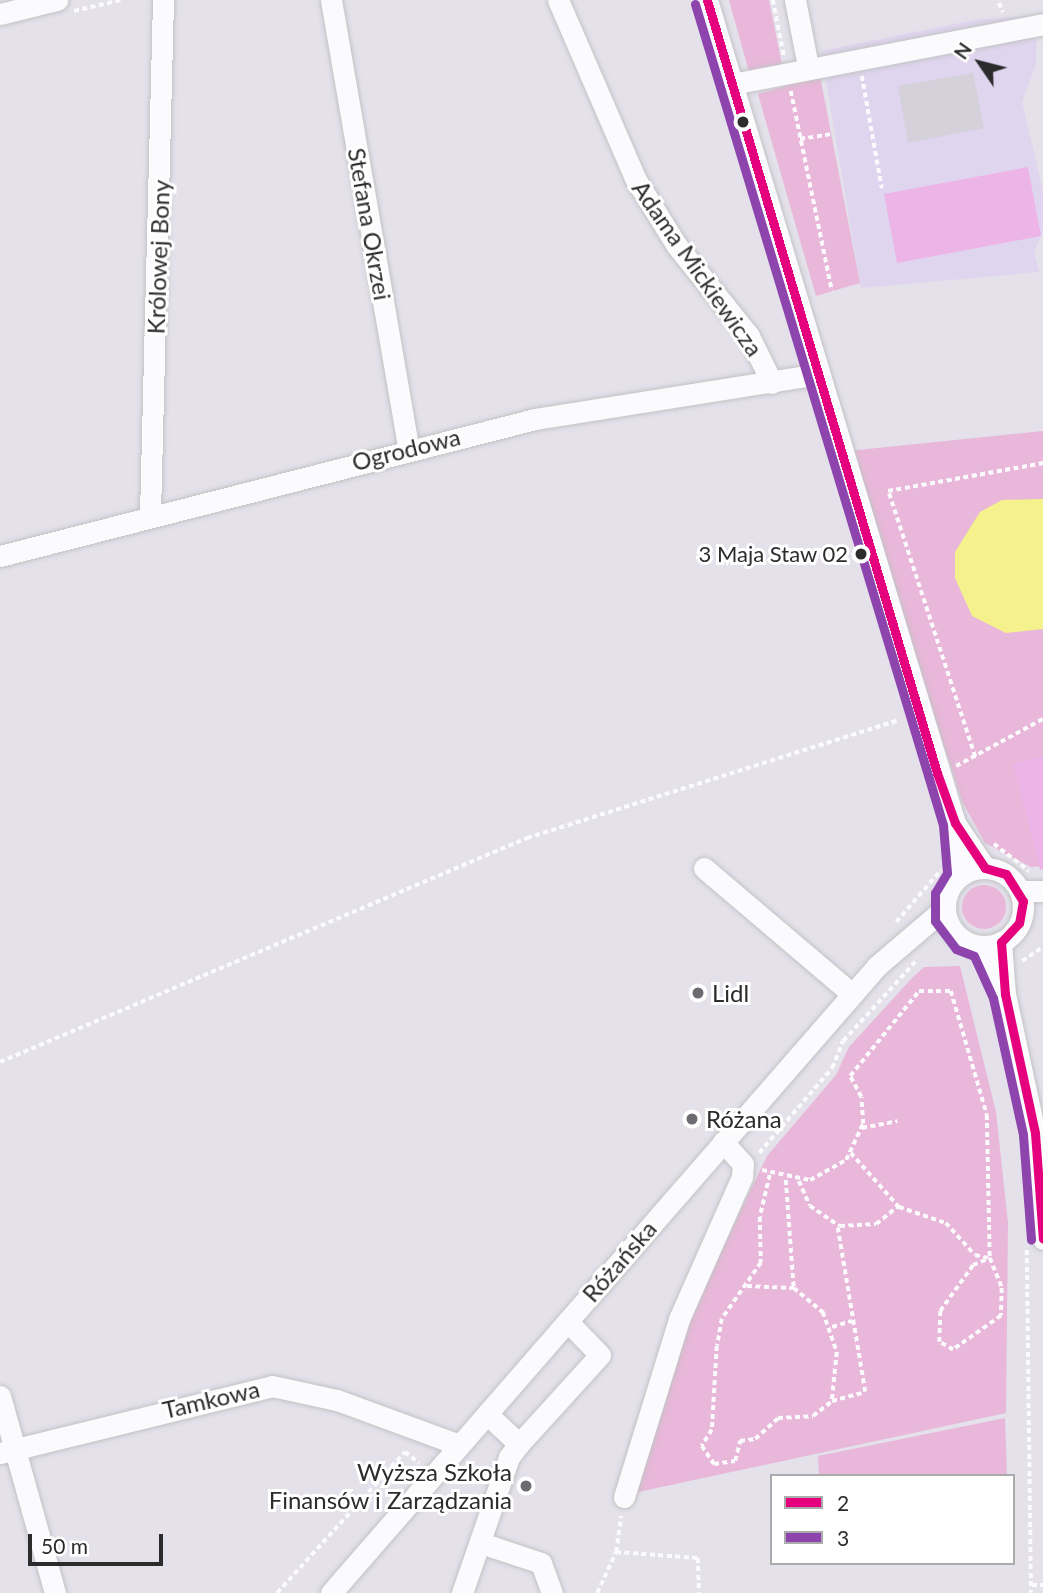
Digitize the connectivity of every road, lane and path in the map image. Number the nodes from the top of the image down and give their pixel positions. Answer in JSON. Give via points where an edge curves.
{"nodes":[{"id":1,"x":57,"y":0,"type":"edge"},
{"id":2,"x":163,"y":0,"type":"edge"},
{"id":3,"x":331,"y":0,"type":"edge"},
{"id":4,"x":558,"y":0,"type":"edge"},
{"id":5,"x":707,"y":0,"type":"edge"},
{"id":6,"x":773,"y":0,"type":"edge"},
{"id":7,"x":795,"y":0,"type":"edge"},
{"id":8,"x":0,"y":14,"type":"edge"},
{"id":9,"x":1043,"y":24,"type":"edge"},
{"id":10,"x":858,"y":57,"type":"junction"},
{"id":11,"x":808,"y":66,"type":"junction"},
{"id":12,"x":786,"y":71,"type":"junction"},
{"id":13,"x":732,"y":84,"type":"junction"},
{"id":14,"x":831,"y":134,"type":"dead end"},
{"id":15,"x":800,"y":139,"type":"junction"},
{"id":16,"x":882,"y":188,"type":"dead end"},
{"id":17,"x":832,"y":291,"type":"dead end"},
{"id":18,"x":818,"y":374,"type":"junction"},
{"id":19,"x":772,"y":383,"type":"junction"},
{"id":20,"x":408,"y":447,"type":"junction"},
{"id":21,"x":1043,"y":463,"type":"edge"},
{"id":22,"x":150,"y":514,"type":"junction"},
{"id":23,"x":0,"y":556,"type":"edge"},
{"id":24,"x":1043,"y":719,"type":"edge"},
{"id":25,"x":901,"y":720,"type":"dead end"},
{"id":26,"x":975,"y":757,"type":"junction"},
{"id":27,"x":937,"y":773,"type":"junction"},
{"id":28,"x":955,"y":823,"type":"junction"},
{"id":29,"x":986,"y":835,"type":"dead end"},
{"id":30,"x":942,"y":861,"type":"dead end"},
{"id":31,"x":704,"y":868,"type":"dead end"},
{"id":32,"x":985,"y":868,"type":"junction"},
{"id":33,"x":960,"y":876,"type":"junction"},
{"id":34,"x":1042,"y":885,"type":"edge"},
{"id":35,"x":1029,"y":903,"type":"edge"},
{"id":36,"x":948,"y":917,"type":"junction"},
{"id":37,"x":890,"y":929,"type":"dead end"},
{"id":38,"x":992,"y":944,"type":"junction"},
{"id":39,"x":1043,"y":947,"type":"edge"},
{"id":40,"x":1015,"y":963,"type":"dead end"},
{"id":41,"x":852,"y":994,"type":"junction"},
{"id":42,"x":0,"y":1062,"type":"edge"},
{"id":43,"x":897,"y":1121,"type":"dead end"},
{"id":44,"x":862,"y":1128,"type":"junction"},
{"id":45,"x":1039,"y":1132,"type":"edge"},
{"id":46,"x":723,"y":1142,"type":"junction"},
{"id":47,"x":851,"y":1153,"type":"junction"},
{"id":48,"x":1041,"y":1167,"type":"edge"},
{"id":49,"x":758,"y":1168,"type":"dead end"},
{"id":50,"x":770,"y":1175,"type":"junction"},
{"id":51,"x":786,"y":1180,"type":"junction"},
{"id":52,"x":799,"y":1181,"type":"junction"},
{"id":53,"x":898,"y":1206,"type":"junction"},
{"id":54,"x":836,"y":1225,"type":"junction"},
{"id":55,"x":1035,"y":1238,"type":"edge"},
{"id":56,"x":990,"y":1258,"type":"junction"},
{"id":57,"x":747,"y":1286,"type":"junction"},
{"id":58,"x":794,"y":1288,"type":"junction"},
{"id":59,"x":567,"y":1321,"type":"junction"},
{"id":60,"x":852,"y":1321,"type":"junction"},
{"id":61,"x":832,"y":1327,"type":"junction"},
{"id":62,"x":0,"y":1396,"type":"edge"},
{"id":63,"x":832,"y":1401,"type":"junction"},
{"id":64,"x":487,"y":1414,"type":"junction"},
{"id":65,"x":519,"y":1444,"type":"junction"},
{"id":66,"x":411,"y":1445,"type":"dead end"},
{"id":67,"x":459,"y":1445,"type":"junction"},
{"id":68,"x":8,"y":1451,"type":"edge"},
{"id":69,"x":624,"y":1497,"type":"joint"},
{"id":70,"x":481,"y":1543,"type":"junction"},
{"id":71,"x":616,"y":1552,"type":"junction"},
{"id":72,"x":1032,"y":1585,"type":"junction"},
{"id":73,"x":1043,"y":1585,"type":"edge"},
{"id":74,"x":55,"y":1593,"type":"edge"},
{"id":75,"x":277,"y":1593,"type":"edge"},
{"id":76,"x":331,"y":1593,"type":"edge"},
{"id":77,"x":462,"y":1593,"type":"edge"},
{"id":78,"x":552,"y":1593,"type":"edge"},
{"id":79,"x":597,"y":1593,"type":"edge"},
{"id":80,"x":699,"y":1593,"type":"edge"},
{"id":81,"x":1031,"y":1593,"type":"edge"}],
"edges":[{"from":1,"to":8,"type":"street"},
{"from":2,"to":22,"type":"street","name":"Królowej Bony"},
{"from":3,"to":20,"type":"street","name":"Stefana Okrzei"},
{"from":4,"to":19,"type":"street","name":"Adama Mickiewicza","via":[[636,180],[677,246],[749,336]]},
{"from":5,"to":13,"type":"street"},
{"from":6,"to":12,"type":"path"},
{"from":7,"to":11,"type":"street"},
{"from":9,"to":10,"type":"street"},
{"from":10,"to":11,"type":"street"},
{"from":10,"to":16,"type":"path"},
{"from":11,"to":12,"type":"street"},
{"from":12,"to":13,"type":"street"},
{"from":12,"to":15,"type":"path"},
{"from":13,"to":18,"type":"street"},
{"from":14,"to":15,"type":"path"},
{"from":15,"to":17,"type":"path"},
{"from":18,"to":19,"type":"street","name":"Ogrodowa"},
{"from":18,"to":27,"type":"street"},
{"from":19,"to":20,"type":"street","name":"Ogrodowa","via":[[573,412]]},
{"from":20,"to":22,"type":"street","name":"Ogrodowa"},
{"from":21,"to":26,"type":"path","via":[[888,491]]},
{"from":22,"to":23,"type":"street","name":"Ogrodowa"},
{"from":24,"to":26,"type":"path"},
{"from":25,"to":42,"type":"path","via":[[527,838]]},
{"from":26,"to":27,"type":"path"},
{"from":27,"to":28,"type":"street"},
{"from":28,"to":32,"type":"street"},
{"from":28,"to":33,"type":"street"},
{"from":29,"to":34,"type":"path"},
{"from":30,"to":37,"type":"path","via":[[943,868]]},
{"from":31,"to":41,"type":"street"},
{"from":32,"to":33,"type":"street"},
{"from":32,"to":35,"type":"street","via":[[1006,874]]},
{"from":33,"to":36,"type":"street"},
{"from":34,"to":35,"type":"street"},
{"from":35,"to":38,"type":"street"},
{"from":36,"to":38,"type":"street"},
{"from":36,"to":41,"type":"street","name":"Różańska","via":[[913,936]]},
{"from":38,"to":45,"type":"street"},
{"from":39,"to":40,"type":"path"},
{"from":41,"to":46,"type":"street","name":"Różańska"},
{"from":43,"to":44,"type":"path"},
{"from":44,"to":47,"type":"path"},
{"from":44,"to":56,"type":"path","via":[[861,1097],[850,1076],[919,990],[951,991],[987,1115]]},
{"from":45,"to":48,"type":"street"},
{"from":46,"to":59,"type":"street","name":"Różańska"},
{"from":46,"to":69,"type":"street","via":[[743,1164],[743,1177],[679,1318]]},
{"from":47,"to":52,"type":"path","via":[[823,1176]]},
{"from":47,"to":53,"type":"path"},
{"from":48,"to":55,"type":"street"},
{"from":49,"to":50,"type":"path"},
{"from":50,"to":51,"type":"path"},
{"from":50,"to":57,"type":"path","via":[[760,1217],[761,1263]]},
{"from":51,"to":52,"type":"path"},
{"from":51,"to":58,"type":"path"},
{"from":52,"to":54,"type":"path","via":[[810,1206]]},
{"from":53,"to":54,"type":"path","via":[[864,1227]]},
{"from":53,"to":56,"type":"path","via":[[946,1223],[975,1255]]},
{"from":54,"to":60,"type":"path"},
{"from":55,"to":72,"type":"path"},
{"from":56,"to":56,"type":"path","via":[[1002,1288],[1001,1316],[953,1350],[939,1342],[940,1311],[972,1265]]},
{"from":57,"to":58,"type":"path"},
{"from":57,"to":63,"type":"path","via":[[722,1320],[705,1456],[714,1464],[735,1461],[740,1441],[755,1439],[771,1422],[813,1416]]},
{"from":58,"to":61,"type":"path"},
{"from":59,"to":64,"type":"street","name":"Różańska"},
{"from":59,"to":65,"type":"street","via":[[600,1355]]},
{"from":60,"to":61,"type":"path"},
{"from":60,"to":63,"type":"path","via":[[865,1392]]},
{"from":61,"to":63,"type":"path","via":[[837,1352]]},
{"from":62,"to":68,"type":"street"},
{"from":64,"to":65,"type":"street"},
{"from":64,"to":67,"type":"street","name":"Różańska"},
{"from":65,"to":70,"type":"street"},
{"from":66,"to":75,"type":"path"},
{"from":67,"to":68,"type":"street","name":"Tamkowa","via":[[337,1400],[272,1386]]},
{"from":67,"to":76,"type":"street","name":"Różańska"},
{"from":68,"to":74,"type":"street"},
{"from":69,"to":71,"type":"path"},
{"from":70,"to":77,"type":"street"},
{"from":70,"to":78,"type":"street","via":[[541,1563]]},
{"from":71,"to":79,"type":"path"},
{"from":71,"to":80,"type":"path","via":[[698,1558]]},
{"from":72,"to":73,"type":"path"},
{"from":72,"to":81,"type":"path"}]}
